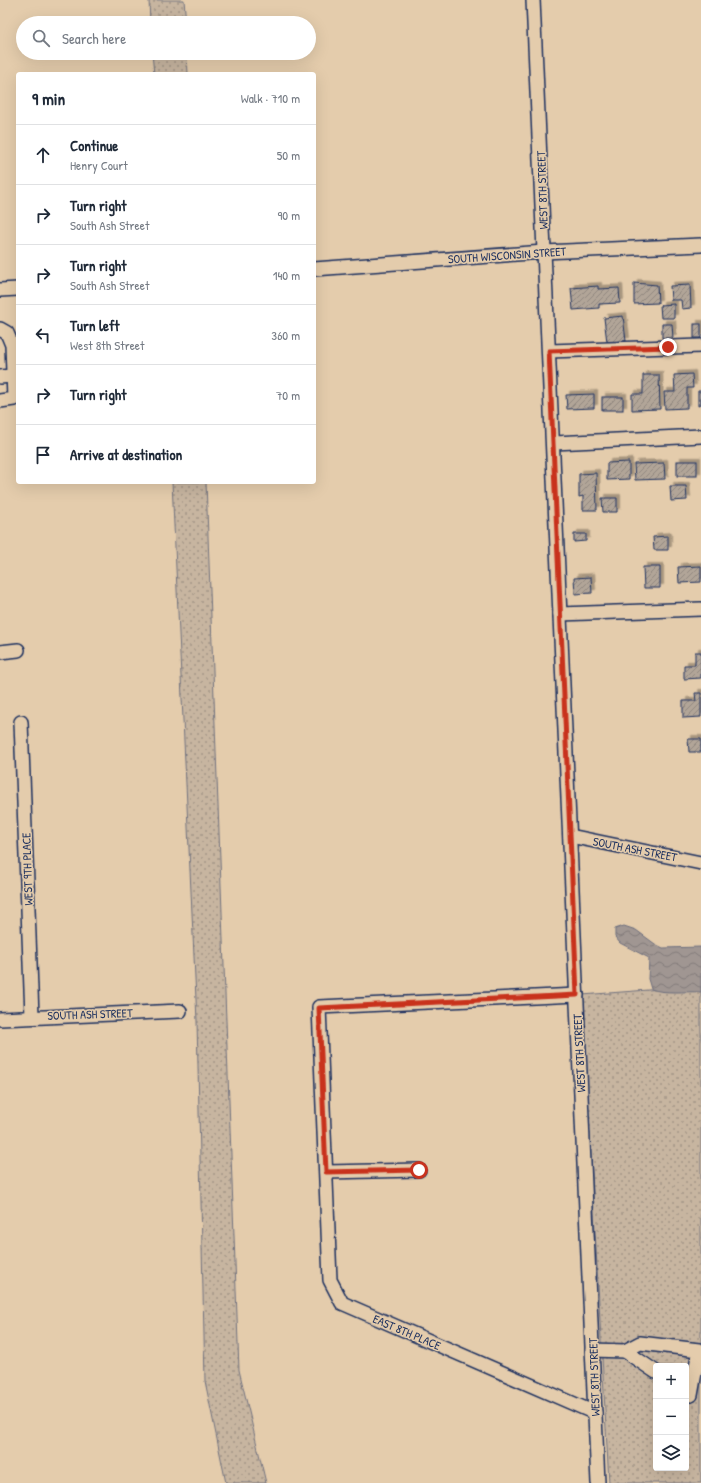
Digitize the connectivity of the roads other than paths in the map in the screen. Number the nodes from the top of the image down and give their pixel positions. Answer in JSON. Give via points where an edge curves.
{"nodes":[{"id":1,"x":533,"y":0,"type":"edge"},
{"id":2,"x":701,"y":245,"type":"edge"},
{"id":3,"x":544,"y":252,"type":"junction"},
{"id":4,"x":316,"y":268,"type":"edge"},
{"id":5,"x":16,"y":289,"type":"edge"},
{"id":6,"x":0,"y":290,"type":"edge"},
{"id":7,"x":0,"y":329,"type":"edge"},
{"id":8,"x":701,"y":346,"type":"edge"},
{"id":9,"x":549,"y":351,"type":"junction"},
{"id":10,"x":6,"y":376,"type":"edge"},
{"id":11,"x":0,"y":401,"type":"edge"},
{"id":12,"x":701,"y":436,"type":"edge"},
{"id":13,"x":554,"y":443,"type":"junction"},
{"id":14,"x":701,"y":609,"type":"edge"},
{"id":15,"x":560,"y":614,"type":"junction"},
{"id":16,"x":18,"y":650,"type":"dead end"},
{"id":17,"x":0,"y":652,"type":"edge"},
{"id":18,"x":21,"y":722,"type":"dead end"},
{"id":19,"x":570,"y":836,"type":"junction"},
{"id":20,"x":701,"y":863,"type":"edge"},
{"id":21,"x":577,"y":995,"type":"junction"},
{"id":22,"x":180,"y":1011,"type":"dead end"},
{"id":23,"x":32,"y":1016,"type":"junction"},
{"id":24,"x":0,"y":1019,"type":"edge"},
{"id":25,"x":419,"y":1170,"type":"dead end"},
{"id":26,"x":326,"y":1172,"type":"junction"},
{"id":27,"x":700,"y":1348,"type":"edge"},
{"id":28,"x":592,"y":1350,"type":"junction"},
{"id":29,"x":625,"y":1351,"type":"junction"},
{"id":30,"x":653,"y":1370,"type":"edge"},
{"id":31,"x":689,"y":1394,"type":"edge"},
{"id":32,"x":595,"y":1413,"type":"junction"},
{"id":33,"x":598,"y":1483,"type":"edge"}],
"edges":[{"from":1,"to":3,"type":"street","name":"WEST 8TH STREET"},
{"from":2,"to":3,"type":"street","name":"SOUTH WISCONSIN STREET"},
{"from":3,"to":4,"type":"street","name":"SOUTH WISCONSIN STREET"},
{"from":3,"to":9,"type":"street","name":"WEST 8TH STREET"},
{"from":5,"to":6,"type":"street"},
{"from":7,"to":10,"type":"street","via":[[7,333],[12,345]]},
{"from":8,"to":9,"type":"street"},
{"from":9,"to":13,"type":"street","name":"WEST 8TH STREET"},
{"from":10,"to":11,"type":"street","via":[[14,399]]},
{"from":12,"to":13,"type":"street"},
{"from":13,"to":15,"type":"street","name":"WEST 8TH STREET"},
{"from":14,"to":15,"type":"street"},
{"from":15,"to":19,"type":"street","name":"WEST 8TH STREET"},
{"from":16,"to":17,"type":"street"},
{"from":18,"to":23,"type":"street","name":"WEST 9TH PLACE"},
{"from":19,"to":20,"type":"street","name":"SOUTH ASH STREET"},
{"from":19,"to":21,"type":"street","name":"WEST 8TH STREET"},
{"from":21,"to":26,"type":"street","via":[[319,1008]]},
{"from":21,"to":28,"type":"street","name":"WEST 8TH STREET"},
{"from":22,"to":23,"type":"street","name":"SOUTH ASH STREET"},
{"from":23,"to":24,"type":"street","name":"SOUTH ASH STREET"},
{"from":25,"to":26,"type":"street"},
{"from":26,"to":32,"type":"street","name":"EAST 8TH PLACE","via":[[330,1280],[342,1304]]},
{"from":27,"to":29,"type":"street","via":[[640,1343]]},
{"from":27,"to":31,"type":"street","via":[[691,1395]]},
{"from":28,"to":29,"type":"street"},
{"from":28,"to":32,"type":"street","name":"WEST 8TH STREET"},
{"from":29,"to":30,"type":"street"},
{"from":32,"to":33,"type":"street","name":"WEST 8TH STREET"}]}
